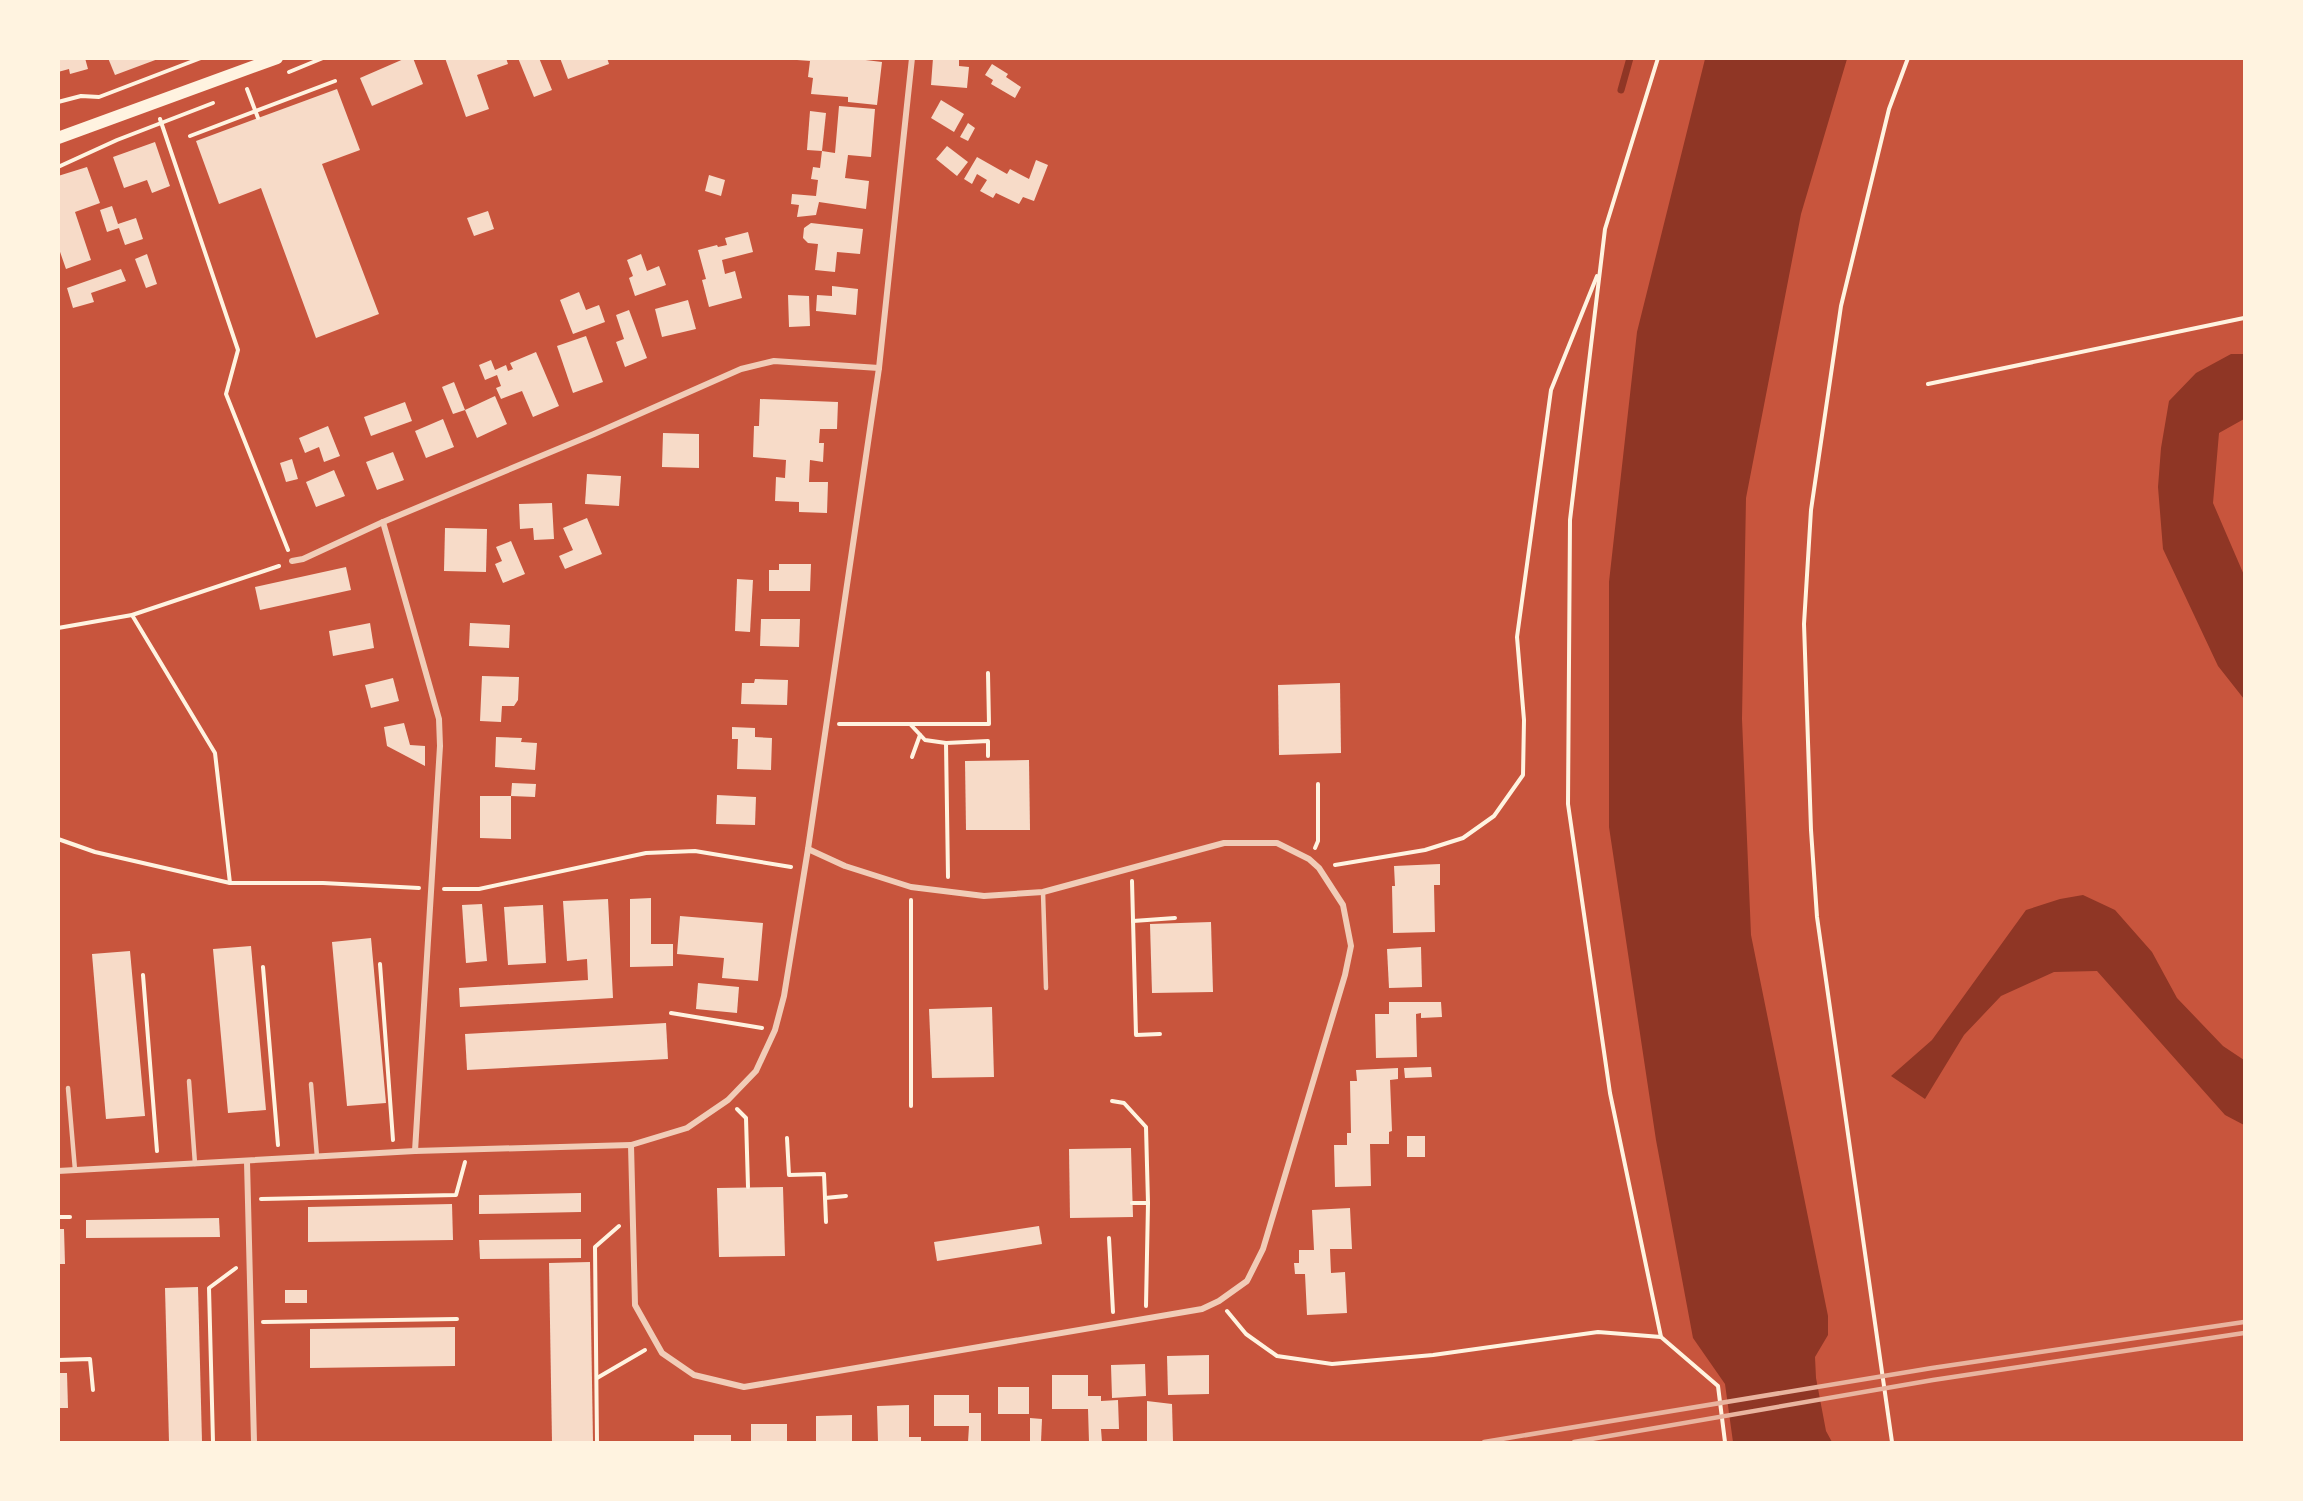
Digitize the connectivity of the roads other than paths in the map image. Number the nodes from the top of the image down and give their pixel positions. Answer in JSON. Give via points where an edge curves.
{"nodes":[{"id":1,"x":277,"y":58,"type":"edge"},
{"id":2,"x":912,"y":58,"type":"edge"},
{"id":3,"x":58,"y":138,"type":"edge"},
{"id":4,"x":879,"y":368,"type":"junction"},
{"id":5,"x":383,"y":522,"type":"junction"},
{"id":6,"x":292,"y":561,"type":"road end"},
{"id":7,"x":808,"y":849,"type":"junction"},
{"id":8,"x":1043,"y":892,"type":"junction"},
{"id":9,"x":1046,"y":988,"type":"dead end"},
{"id":10,"x":189,"y":1081,"type":"dead end"},
{"id":11,"x":311,"y":1083,"type":"dead end"},
{"id":12,"x":68,"y":1088,"type":"dead end"},
{"id":13,"x":631,"y":1144,"type":"junction"},
{"id":14,"x":415,"y":1151,"type":"junction"},
{"id":15,"x":317,"y":1157,"type":"junction"},
{"id":16,"x":248,"y":1162,"type":"junction"},
{"id":17,"x":195,"y":1164,"type":"junction"},
{"id":18,"x":75,"y":1170,"type":"junction"},
{"id":19,"x":58,"y":1172,"type":"edge"},
{"id":20,"x":254,"y":1443,"type":"edge"}],
"edges":[{"from":1,"to":3,"type":"main road"},
{"from":2,"to":4,"type":"street"},
{"from":4,"to":5,"type":"street","via":[[774,361],[741,369]]},
{"from":4,"to":7,"type":"street"},
{"from":5,"to":6,"type":"street"},
{"from":5,"to":14,"type":"street","via":[[439,719]]},
{"from":7,"to":8,"type":"street","via":[[845,866],[911,887],[984,896]]},
{"from":7,"to":13,"type":"street","via":[[775,1030],[756,1071],[728,1100],[687,1128]]},
{"from":8,"to":9,"type":"lane"},
{"from":8,"to":13,"type":"street","via":[[1224,843],[1277,843],[1319,868],[1343,905],[1351,945],[1349,955],[1263,1249],[1247,1281],[1219,1301],[1202,1309],[744,1387],[694,1375],[662,1353],[635,1305]]},
{"from":10,"to":17,"type":"lane"},
{"from":11,"to":15,"type":"lane"},
{"from":12,"to":18,"type":"lane"},
{"from":13,"to":14,"type":"street"},
{"from":14,"to":15,"type":"street"},
{"from":15,"to":16,"type":"street"},
{"from":16,"to":17,"type":"street"},
{"from":16,"to":20,"type":"street"},
{"from":17,"to":18,"type":"street"},
{"from":18,"to":19,"type":"street"}]}
